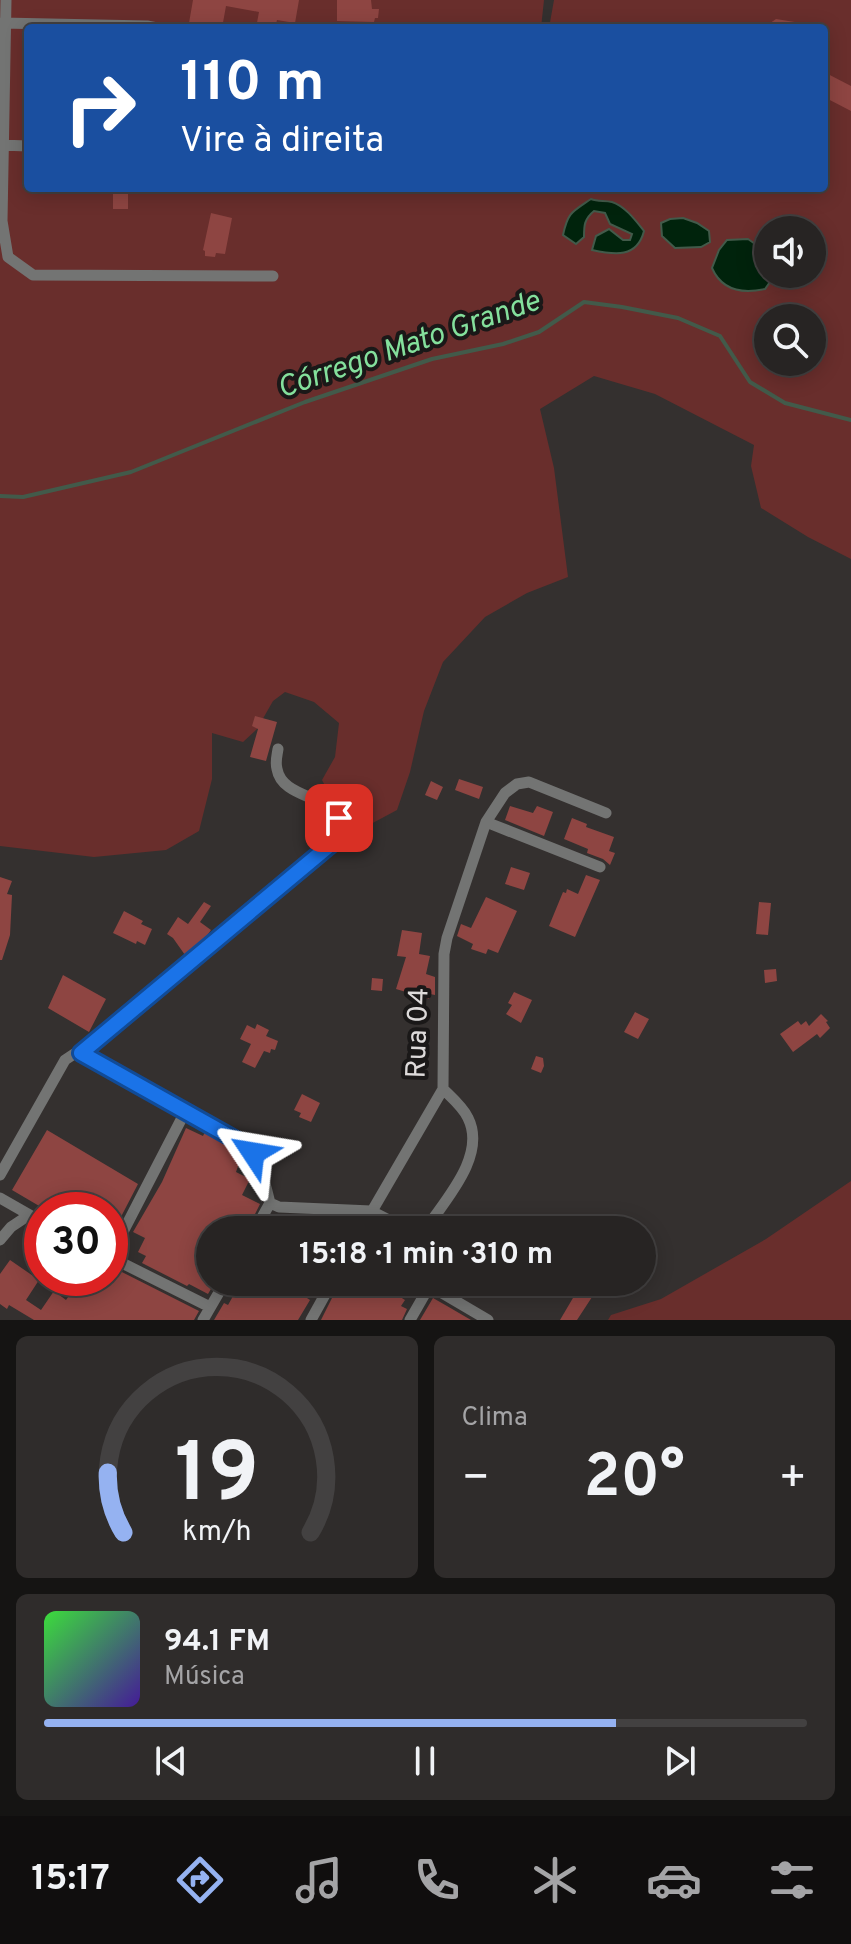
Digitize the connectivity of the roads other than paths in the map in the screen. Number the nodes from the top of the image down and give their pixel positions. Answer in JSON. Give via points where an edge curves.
{"nodes":[{"id":1,"x":6,"y":0,"type":"edge"},
{"id":2,"x":3,"y":23,"type":"edge"},
{"id":3,"x":51,"y":24,"type":"edge"},
{"id":4,"x":2,"y":144,"type":"edge"},
{"id":5,"x":24,"y":146,"type":"edge"},
{"id":6,"x":273,"y":276,"type":"dead end"},
{"id":7,"x":278,"y":749,"type":"dead end"},
{"id":8,"x":606,"y":813,"type":"dead end"},
{"id":9,"x":486,"y":822,"type":"junction"},
{"id":10,"x":600,"y":867,"type":"dead end"},
{"id":11,"x":81,"y":1053,"type":"junction"},
{"id":12,"x":443,"y":1089,"type":"junction"},
{"id":13,"x":185,"y":1112,"type":"junction"},
{"id":14,"x":0,"y":1175,"type":"edge"},
{"id":15,"x":0,"y":1198,"type":"edge"},
{"id":16,"x":270,"y":1203,"type":"junction"},
{"id":17,"x":371,"y":1211,"type":"junction"},
{"id":18,"x":24,"y":1212,"type":"edge"},
{"id":19,"x":263,"y":1216,"type":"edge"},
{"id":20,"x":368,"y":1216,"type":"edge"},
{"id":21,"x":381,"y":1216,"type":"edge"},
{"id":22,"x":434,"y":1216,"type":"edge"},
{"id":23,"x":24,"y":1218,"type":"edge"},
{"id":24,"x":128,"y":1222,"type":"edge"},
{"id":25,"x":0,"y":1240,"type":"edge"},
{"id":26,"x":128,"y":1266,"type":"edge"},
{"id":27,"x":217,"y":1296,"type":"edge"},
{"id":28,"x":324,"y":1296,"type":"edge"},
{"id":29,"x":423,"y":1296,"type":"edge"},
{"id":30,"x":450,"y":1296,"type":"edge"},
{"id":31,"x":210,"y":1307,"type":"junction"},
{"id":32,"x":203,"y":1320,"type":"edge"},
{"id":33,"x":311,"y":1320,"type":"edge"},
{"id":34,"x":410,"y":1320,"type":"edge"},
{"id":35,"x":488,"y":1320,"type":"edge"}],
"edges":[{"from":1,"to":2,"type":"street"},
{"from":2,"to":3,"type":"street"},
{"from":2,"to":4,"type":"street"},
{"from":4,"to":5,"type":"street"},
{"from":4,"to":6,"type":"street","via":[[2,221],[8,257],[33,275]]},
{"from":7,"to":11,"type":"street","via":[[279,777],[339,818],[336,840]]},
{"from":8,"to":9,"type":"street","name":"Rua 04","via":[[529,782],[505,793]]},
{"from":9,"to":10,"type":"street"},
{"from":9,"to":12,"type":"street","name":"Rua 04","via":[[444,954]]},
{"from":11,"to":13,"type":"street"},
{"from":11,"to":14,"type":"street","via":[[65,1060]]},
{"from":12,"to":17,"type":"street","name":"Rua 04"},
{"from":12,"to":22,"type":"street","via":[[467,1116],[472,1153]]},
{"from":13,"to":16,"type":"street","via":[[253,1153]]},
{"from":13,"to":24,"type":"street"},
{"from":15,"to":18,"type":"street"},
{"from":16,"to":17,"type":"street"},
{"from":16,"to":19,"type":"street"},
{"from":17,"to":20,"type":"street","name":"Rua 04"},
{"from":17,"to":21,"type":"street"},
{"from":23,"to":25,"type":"street"},
{"from":26,"to":31,"type":"street"},
{"from":27,"to":31,"type":"street"},
{"from":28,"to":33,"type":"street"},
{"from":29,"to":34,"type":"street"},
{"from":30,"to":35,"type":"street"},
{"from":31,"to":32,"type":"street"}]}
